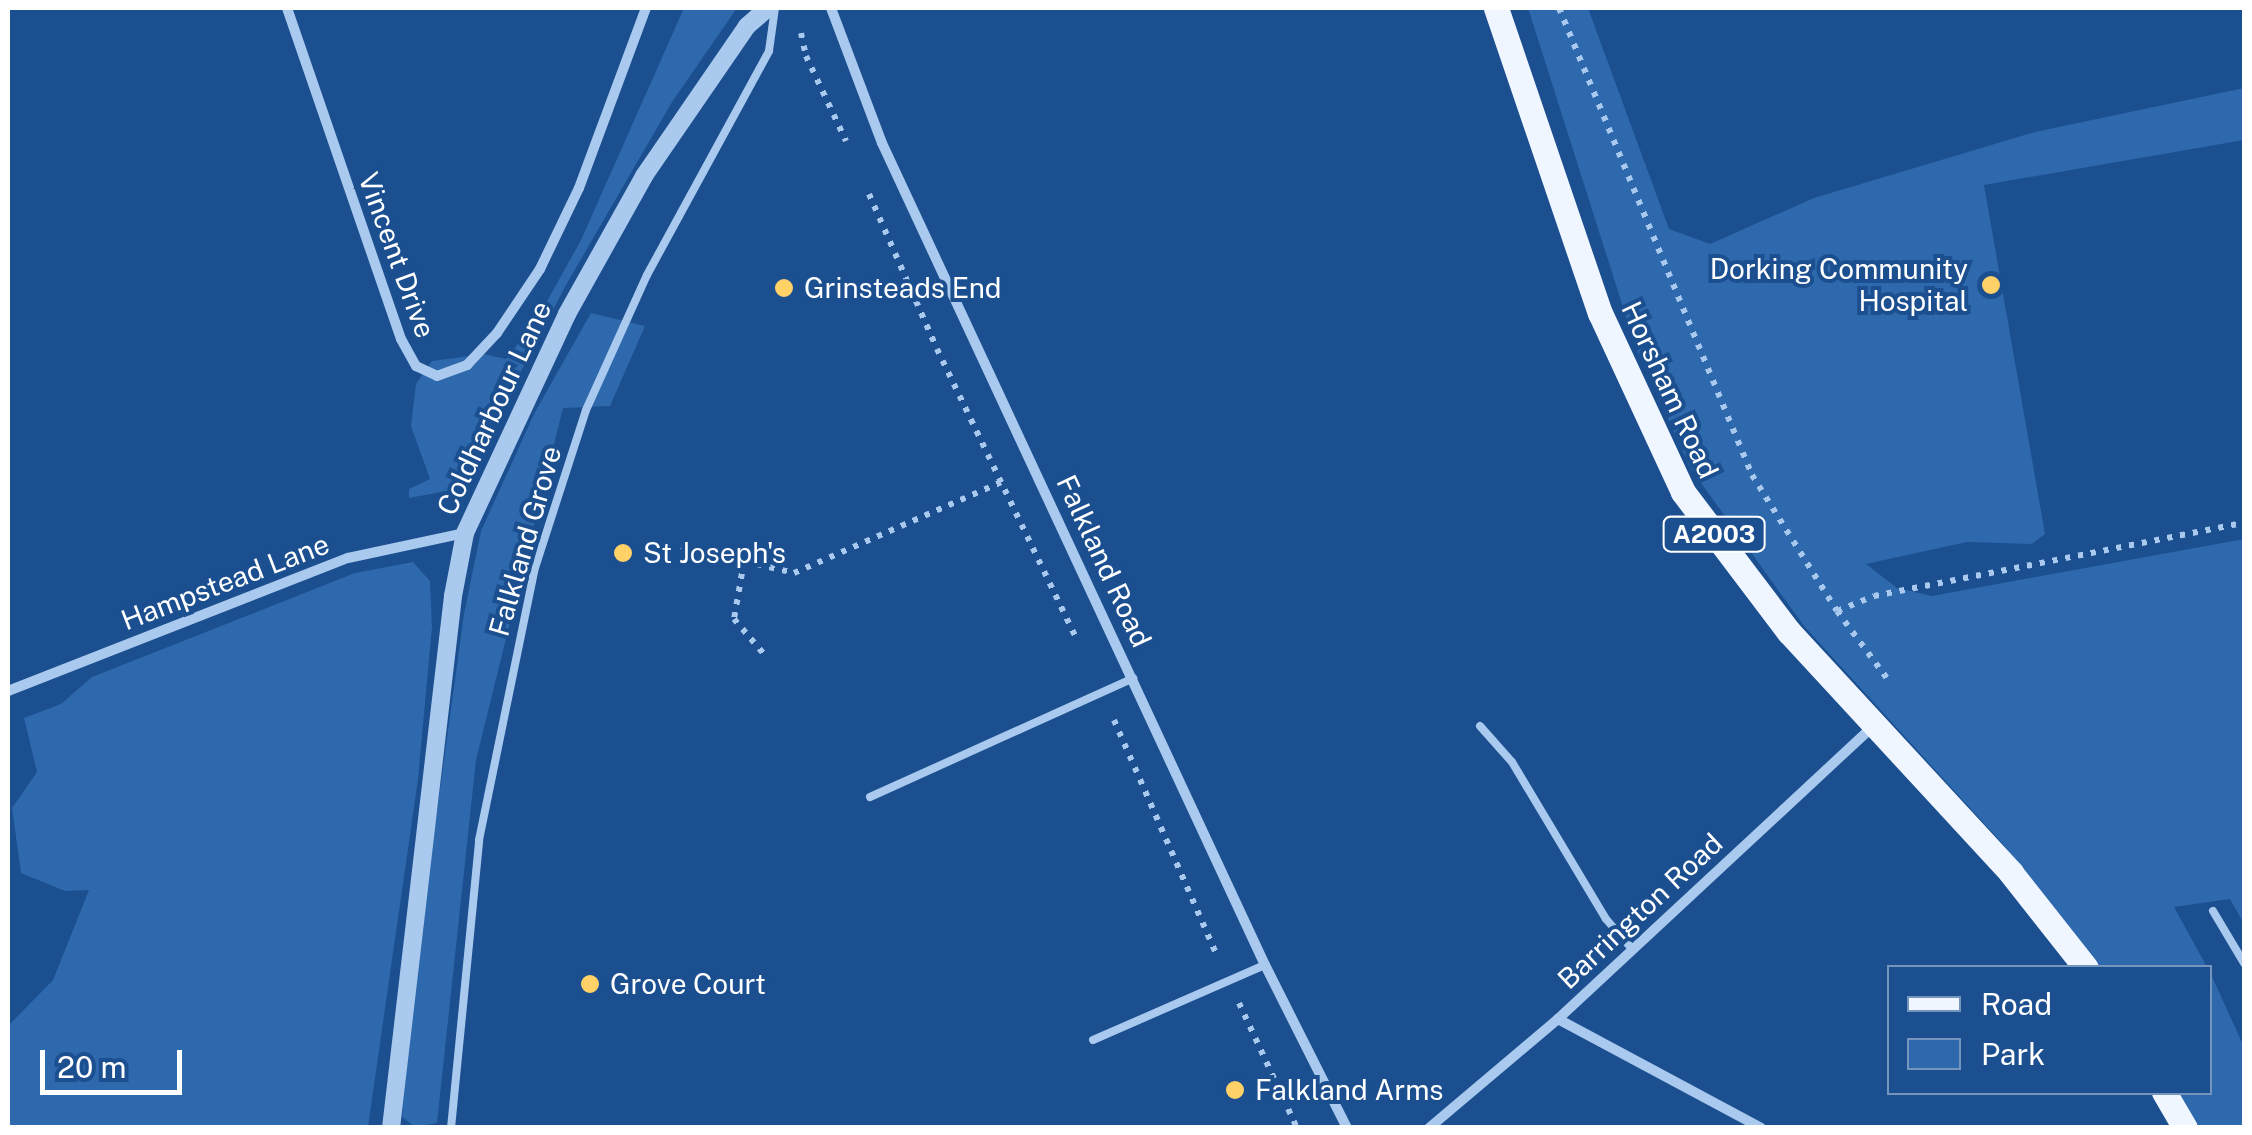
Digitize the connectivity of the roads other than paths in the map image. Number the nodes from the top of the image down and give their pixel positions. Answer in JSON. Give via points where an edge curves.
{"nodes":[{"id":1,"x":287,"y":8,"type":"edge"},
{"id":2,"x":646,"y":8,"type":"edge"},
{"id":3,"x":772,"y":8,"type":"edge"},
{"id":4,"x":831,"y":8,"type":"edge"},
{"id":5,"x":1496,"y":8,"type":"edge"},
{"id":6,"x":465,"y":533,"type":"junction"},
{"id":7,"x":1133,"y":678,"type":"junction"},
{"id":8,"x":8,"y":690,"type":"edge"},
{"id":9,"x":1877,"y":723,"type":"junction"},
{"id":10,"x":1480,"y":726,"type":"dead end"},
{"id":11,"x":870,"y":797,"type":"dead end"},
{"id":12,"x":2214,"y":912,"type":"dead end"},
{"id":13,"x":1630,"y":947,"type":"junction"},
{"id":14,"x":2244,"y":963,"type":"edge"},
{"id":15,"x":1265,"y":965,"type":"junction"},
{"id":16,"x":2084,"y":965,"type":"edge"},
{"id":17,"x":1558,"y":1019,"type":"junction"},
{"id":18,"x":1093,"y":1040,"type":"dead end"},
{"id":19,"x":2166,"y":1095,"type":"edge"},
{"id":20,"x":391,"y":1128,"type":"edge"},
{"id":21,"x":451,"y":1128,"type":"edge"},
{"id":22,"x":1347,"y":1128,"type":"edge"},
{"id":23,"x":1429,"y":1128,"type":"edge"},
{"id":24,"x":1760,"y":1128,"type":"edge"},
{"id":25,"x":2185,"y":1128,"type":"edge"}],
"edges":[{"from":1,"to":2,"type":"street","name":"Vincent Drive","via":[[401,339],[416,366],[437,376],[477,354],[540,269],[579,188]]},
{"from":3,"to":6,"type":"street","name":"Coldharbour Lane","via":[[747,26],[644,176],[567,314]]},
{"from":3,"to":21,"type":"lane","name":"Falkland Grove","via":[[769,51],[647,275],[586,410],[534,571],[479,840]]},
{"from":4,"to":7,"type":"street","name":"Falkland Road","via":[[882,143]]},
{"from":5,"to":9,"type":"main road","name":"Horsham Road","number":"A2003","via":[[1600,313],[1682,492],[1789,632]]},
{"from":6,"to":8,"type":"street","name":"Hampstead Lane","via":[[348,558]]},
{"from":6,"to":20,"type":"street","name":"Coldharbour Lane"},
{"from":7,"to":11,"type":"lane"},
{"from":7,"to":15,"type":"street","name":"Falkland Road"},
{"from":9,"to":13,"type":"street","name":"Barrington Road"},
{"from":9,"to":16,"type":"main road","name":"Horsham Road","number":"A2003"},
{"from":10,"to":13,"type":"lane","via":[[1512,762],[1596,905]]},
{"from":12,"to":14,"type":"lane"},
{"from":13,"to":17,"type":"street","name":"Barrington Road"},
{"from":15,"to":18,"type":"lane"},
{"from":15,"to":22,"type":"street","name":"Falkland Road"},
{"from":17,"to":23,"type":"street","name":"Barrington Road"},
{"from":17,"to":24,"type":"street"},
{"from":19,"to":25,"type":"main road"}]}
